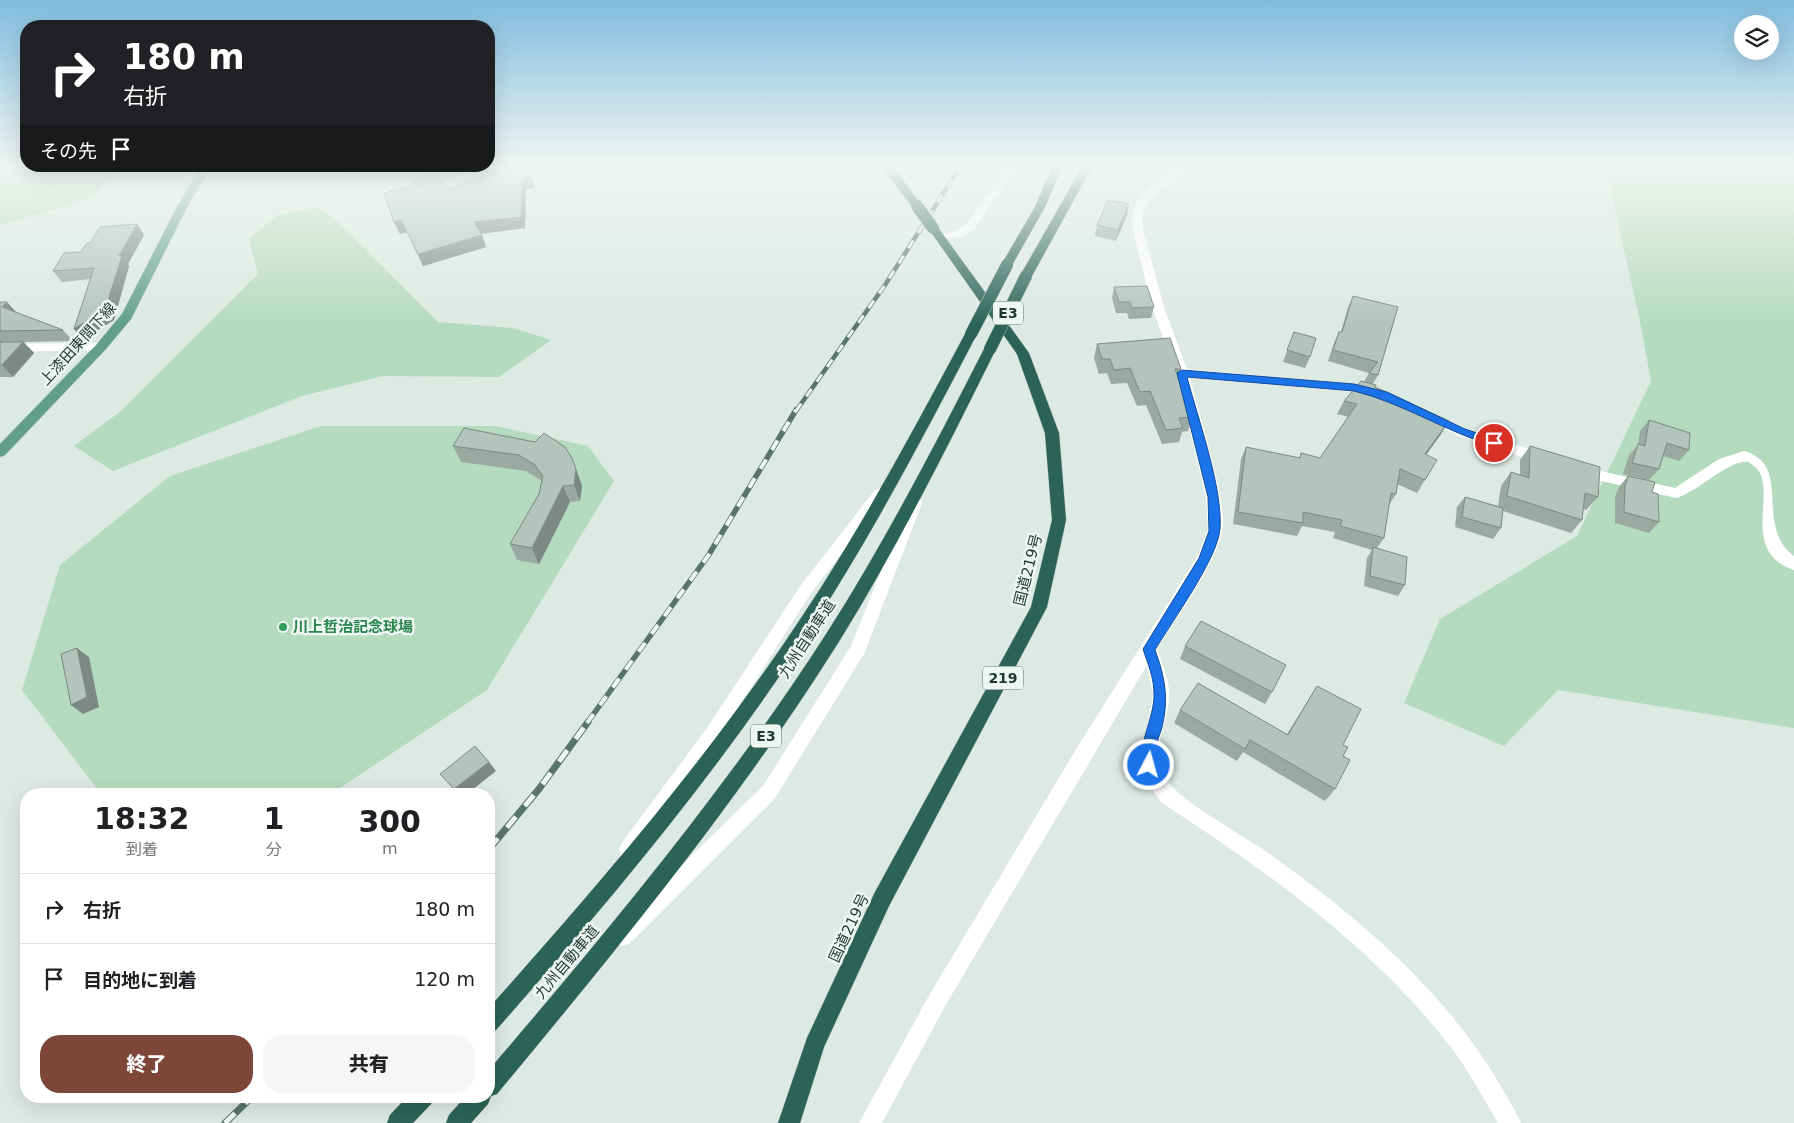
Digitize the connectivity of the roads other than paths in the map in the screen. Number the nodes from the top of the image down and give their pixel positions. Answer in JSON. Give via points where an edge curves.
{"nodes":[{"id":1,"x":176,"y":219,"type":"edge"},
{"id":2,"x":927,"y":219,"type":"edge"},
{"id":3,"x":975,"y":219,"type":"edge"},
{"id":4,"x":1033,"y":219,"type":"edge"},
{"id":5,"x":1058,"y":219,"type":"edge"},
{"id":6,"x":1137,"y":219,"type":"edge"},
{"id":7,"x":937,"y":233,"type":"junction"},
{"id":8,"x":101,"y":347,"type":"junction"},
{"id":9,"x":0,"y":348,"type":"edge"},
{"id":10,"x":1182,"y":373,"type":"junction"},
{"id":11,"x":1383,"y":394,"type":"edge"},
{"id":12,"x":1418,"y":411,"type":"edge"},
{"id":13,"x":0,"y":452,"type":"edge"},
{"id":14,"x":901,"y":468,"type":"joint"},
{"id":15,"x":926,"y":476,"type":"junction"},
{"id":16,"x":1794,"y":564,"type":"edge"},
{"id":17,"x":1149,"y":649,"type":"junction"},
{"id":18,"x":557,"y":946,"type":"joint"},
{"id":19,"x":584,"y":974,"type":"junction"},
{"id":20,"x":495,"y":1016,"type":"edge"},
{"id":21,"x":495,"y":1079,"type":"edge"},
{"id":22,"x":417,"y":1103,"type":"edge"},
{"id":23,"x":474,"y":1103,"type":"edge"},
{"id":24,"x":398,"y":1123,"type":"edge"},
{"id":25,"x":457,"y":1123,"type":"edge"},
{"id":26,"x":789,"y":1123,"type":"edge"},
{"id":27,"x":870,"y":1123,"type":"edge"},
{"id":28,"x":1510,"y":1123,"type":"edge"}],
"edges":[{"from":1,"to":8,"type":"main road","name":"上漆田東間下線","via":[[127,316]]},
{"from":2,"to":7,"type":"highway","name":"国道219号","number":"219","bridge":true},
{"from":3,"to":7,"type":"street","via":[[959,234]]},
{"from":4,"to":14,"type":"highway","number":"E3","bridge":true},
{"from":5,"to":15,"type":"highway","name":"九州自動車道","number":"E3","bridge":true},
{"from":6,"to":10,"type":"street","via":[[1158,306]]},
{"from":7,"to":26,"type":"highway","name":"国道219号","number":"219","via":[[1023,353],[1052,433],[1058,520],[1039,607],[882,899],[814,1045]]},
{"from":8,"to":9,"type":"street"},
{"from":8,"to":13,"type":"main road","name":"上漆田東間下線"},
{"from":10,"to":11,"type":"street","via":[[1354,388]]},
{"from":10,"to":17,"type":"street","via":[[1213,497],[1214,531],[1204,560]]},
{"from":12,"to":16,"type":"street","via":[[1462,432],[1563,466],[1676,492],[1686,490],[1733,456],[1749,456],[1765,468],[1771,494],[1767,515],[1772,544],[1776,552]]},
{"from":14,"to":18,"type":"street","via":[[806,589],[713,733]]},
{"from":15,"to":19,"type":"highway","name":"九州自動車道","number":"E3","via":[[869,578],[784,711],[671,866]]},
{"from":15,"to":19,"type":"street","via":[[858,649],[769,792]]},
{"from":17,"to":27,"type":"street","via":[[1084,752],[943,991]]},
{"from":17,"to":28,"type":"street","via":[[1161,696],[1148,751],[1155,782],[1168,797],[1305,890],[1396,971],[1460,1043]]},
{"from":18,"to":20,"type":"highway","name":"九州自動車道"},
{"from":19,"to":21,"type":"highway","name":"九州自動車道","number":"E3"},
{"from":22,"to":24,"type":"highway"},
{"from":23,"to":25,"type":"highway"}]}
